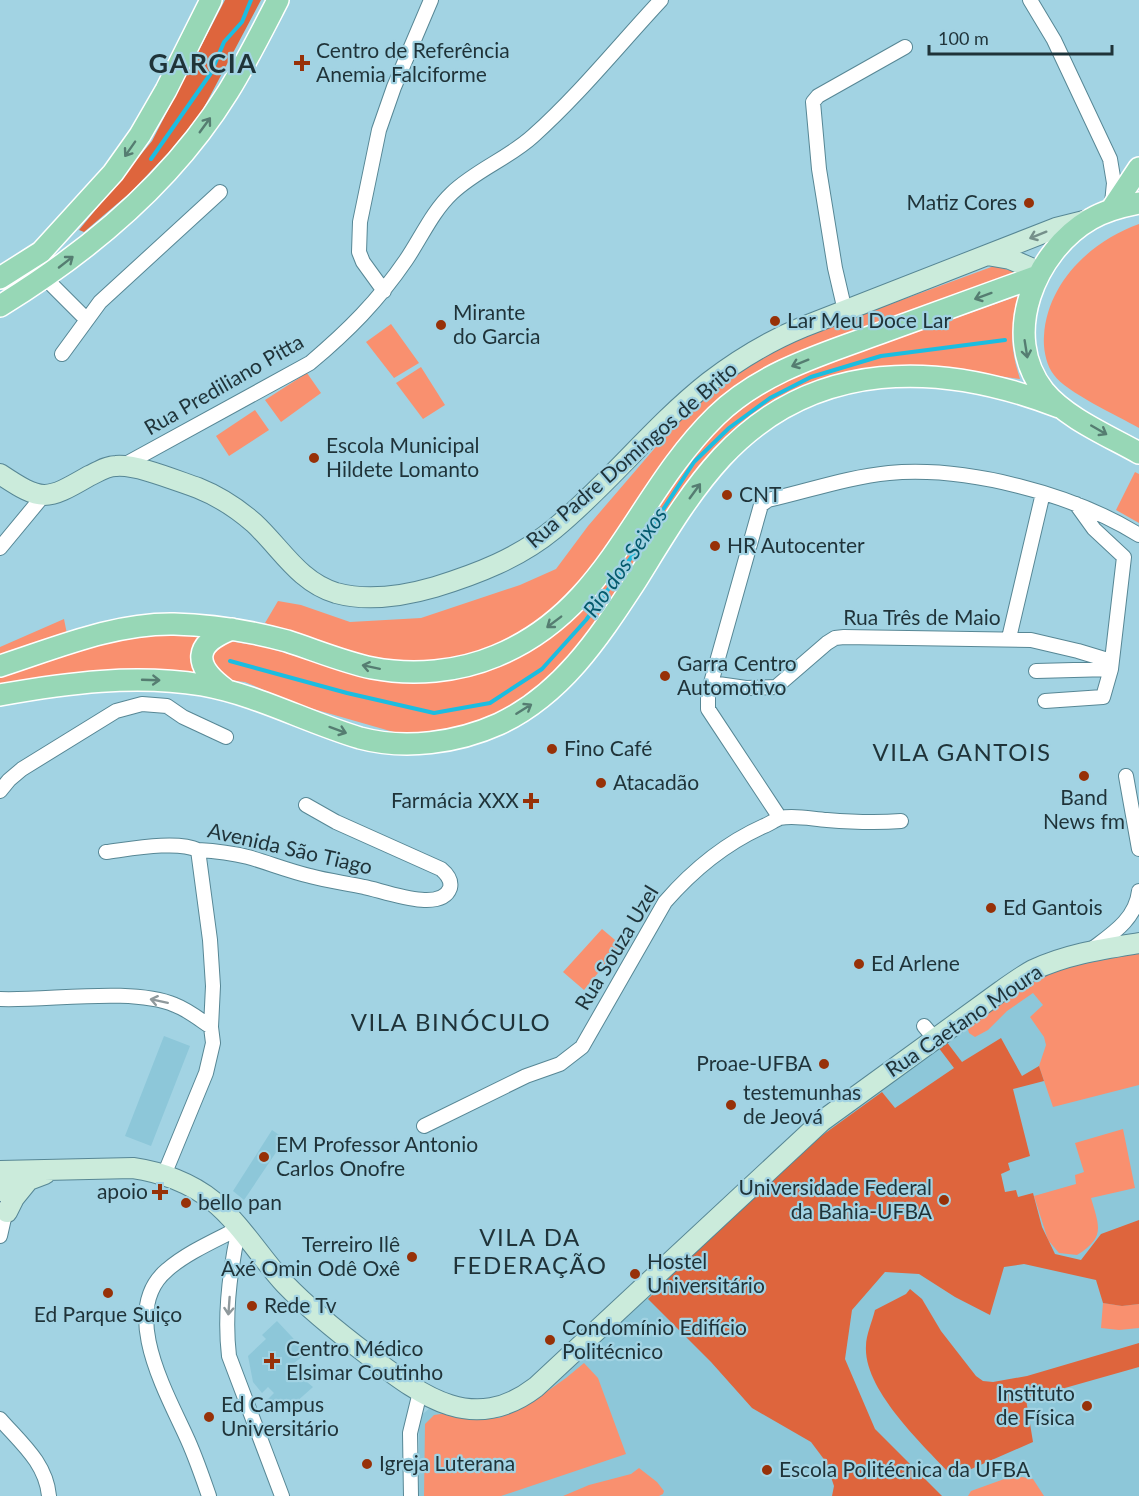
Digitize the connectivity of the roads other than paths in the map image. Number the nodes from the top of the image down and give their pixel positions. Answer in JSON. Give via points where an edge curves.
{"nodes":[{"id":1,"x":210,"y":0,"type":"edge"},
{"id":2,"x":278,"y":0,"type":"edge"},
{"id":3,"x":431,"y":0,"type":"edge"},
{"id":4,"x":661,"y":0,"type":"edge"},
{"id":5,"x":1030,"y":0,"type":"edge"},
{"id":6,"x":905,"y":47,"type":"dead end"},
{"id":7,"x":1139,"y":168,"type":"edge"},
{"id":8,"x":220,"y":192,"type":"dead end"},
{"id":9,"x":1139,"y":202,"type":"edge"},
{"id":10,"x":1111,"y":210,"type":"junction"},
{"id":11,"x":1090,"y":219,"type":"junction"},
{"id":12,"x":41,"y":252,"type":"junction"},
{"id":13,"x":987,"y":255,"type":"junction"},
{"id":14,"x":0,"y":265,"type":"edge"},
{"id":15,"x":1039,"y":274,"type":"junction"},
{"id":16,"x":0,"y":278,"type":"edge"},
{"id":17,"x":45,"y":278,"type":"junction"},
{"id":18,"x":384,"y":291,"type":"junction"},
{"id":19,"x":0,"y":306,"type":"edge"},
{"id":20,"x":844,"y":311,"type":"junction"},
{"id":21,"x":87,"y":320,"type":"junction"},
{"id":22,"x":62,"y":354,"type":"dead end"},
{"id":23,"x":1059,"y":407,"type":"junction"},
{"id":24,"x":1139,"y":453,"type":"edge"},
{"id":25,"x":124,"y":465,"type":"junction"},
{"id":26,"x":0,"y":474,"type":"edge"},
{"id":27,"x":1043,"y":493,"type":"junction"},
{"id":28,"x":43,"y":496,"type":"junction"},
{"id":29,"x":1076,"y":504,"type":"junction"},
{"id":30,"x":1139,"y":535,"type":"edge"},
{"id":31,"x":0,"y":548,"type":"edge"},
{"id":32,"x":233,"y":629,"type":"junction"},
{"id":33,"x":1009,"y":638,"type":"junction"},
{"id":34,"x":1111,"y":665,"type":"junction"},
{"id":35,"x":0,"y":666,"type":"edge"},
{"id":36,"x":1036,"y":671,"type":"dead end"},
{"id":37,"x":93,"y":682,"type":"junction"},
{"id":38,"x":711,"y":682,"type":"junction"},
{"id":39,"x":227,"y":690,"type":"junction"},
{"id":40,"x":0,"y":695,"type":"edge"},
{"id":41,"x":1045,"y":700,"type":"dead end"},
{"id":42,"x":0,"y":710,"type":"edge"},
{"id":43,"x":226,"y":737,"type":"dead end"},
{"id":44,"x":1126,"y":777,"type":"dead end"},
{"id":45,"x":0,"y":791,"type":"edge"},
{"id":46,"x":306,"y":805,"type":"dead end"},
{"id":47,"x":780,"y":818,"type":"junction"},
{"id":48,"x":901,"y":821,"type":"dead end"},
{"id":49,"x":1139,"y":849,"type":"edge"},
{"id":50,"x":198,"y":850,"type":"junction"},
{"id":51,"x":106,"y":852,"type":"dead end"},
{"id":52,"x":1139,"y":891,"type":"edge"},
{"id":53,"x":1139,"y":943,"type":"edge"},
{"id":54,"x":1090,"y":951,"type":"junction"},
{"id":55,"x":0,"y":999,"type":"edge"},
{"id":56,"x":211,"y":1027,"type":"junction"},
{"id":57,"x":424,"y":1126,"type":"dead end"},
{"id":58,"x":62,"y":1169,"type":"junction"},
{"id":59,"x":0,"y":1171,"type":"edge"},
{"id":60,"x":164,"y":1175,"type":"junction"},
{"id":61,"x":30,"y":1179,"type":"junction"},
{"id":62,"x":0,"y":1191,"type":"edge"},
{"id":63,"x":2,"y":1222,"type":"edge"},
{"id":64,"x":239,"y":1228,"type":"junction"},
{"id":65,"x":420,"y":1392,"type":"junction"},
{"id":66,"x":0,"y":1419,"type":"edge"},
{"id":67,"x":49,"y":1496,"type":"edge"},
{"id":68,"x":209,"y":1496,"type":"edge"},
{"id":69,"x":282,"y":1496,"type":"edge"},
{"id":70,"x":411,"y":1496,"type":"edge"}],
"edges":[{"from":1,"to":12,"type":"main road","one_way":true,"via":[[140,135],[113,173]]},
{"from":17,"to":2,"type":"main road","one_way":true,"via":[[113,225],[181,154],[228,93]]},
{"from":3,"to":18,"type":"street","via":[[379,130],[360,222],[359,252]]},
{"from":4,"to":18,"type":"street","name":"Rua Prediliano Pitta","via":[[553,118],[451,194]]},
{"from":5,"to":10,"type":"street","via":[[1054,40],[1110,159],[1114,183]]},
{"from":6,"to":20,"type":"street","via":[[813,102],[819,169]]},
{"from":7,"to":10,"type":"main road"},
{"from":8,"to":21,"type":"street","via":[[115,287]]},
{"from":9,"to":10,"type":"main road"},
{"from":10,"to":11,"type":"main road"},
{"from":11,"to":13,"type":"main road","name":"Rua Padre Domingos de Brito","one_way":true},
{"from":11,"to":15,"type":"main road","via":[[1061,245]]},
{"from":12,"to":14,"type":"main road"},
{"from":12,"to":16,"type":"main road"},
{"from":13,"to":15,"type":"main road","via":[[1010,259]]},
{"from":13,"to":20,"type":"main road","name":"Rua Padre Domingos de Brito"},
{"from":15,"to":23,"type":"main road","one_way":true,"via":[[1025,315],[1026,354],[1033,375]]},
{"from":15,"to":32,"type":"main road","one_way":true,"via":[[794,364],[745,392],[691,444],[580,599],[544,630],[496,656],[447,670],[400,672],[351,663]]},
{"from":16,"to":17,"type":"main road"},
{"from":17,"to":19,"type":"main road"},
{"from":17,"to":21,"type":"street"},
{"from":18,"to":25,"type":"street","name":"Rua Prediliano Pitta","via":[[310,363]]},
{"from":20,"to":25,"type":"main road","name":"Rua Padre Domingos de Brito","via":[[767,343],[708,383],[553,530],[520,552],[484,571],[416,593],[385,597],[336,593],[300,573],[255,524],[233,507],[204,490]]},
{"from":21,"to":22,"type":"street"},
{"from":23,"to":24,"type":"main road","one_way":true},
{"from":39,"to":23,"type":"main road","one_way":true,"via":[[361,738],[426,743],[471,734],[526,709],[574,667],[707,475],[741,438],[787,405],[841,383],[921,376],[997,387]]},
{"from":25,"to":28,"type":"main road","via":[[101,470],[64,491]]},
{"from":26,"to":28,"type":"main road","via":[[26,491]]},
{"from":27,"to":29,"type":"street"},
{"from":27,"to":33,"type":"street"},
{"from":27,"to":38,"type":"street","via":[[978,478],[891,473],[768,500],[762,505]]},
{"from":28,"to":31,"type":"street"},
{"from":29,"to":30,"type":"street"},
{"from":29,"to":34,"type":"street","via":[[1094,529],[1124,557]]},
{"from":32,"to":35,"type":"main road","via":[[171,624],[134,627],[88,637]]},
{"from":32,"to":39,"type":"main road","via":[[209,641],[202,656],[210,678]]},
{"from":33,"to":34,"type":"street","name":"Rua Três de Maio","via":[[1048,643]]},
{"from":33,"to":38,"type":"street","name":"Rua Três de Maio","via":[[835,638],[776,687],[746,688]]},
{"from":34,"to":36,"type":"street"},
{"from":34,"to":41,"type":"street","via":[[1103,698]]},
{"from":37,"to":39,"type":"main road","one_way":true,"via":[[152,680]]},
{"from":37,"to":40,"type":"main road"},
{"from":37,"to":42,"type":"main road"},
{"from":38,"to":47,"type":"street","via":[[708,709]]},
{"from":43,"to":45,"type":"street","via":[[166,706],[129,706],[22,769]]},
{"from":44,"to":49,"type":"street"},
{"from":46,"to":50,"type":"street","name":"Avenida São Tiago","via":[[441,869],[450,878],[445,896],[412,900],[247,857]]},
{"from":47,"to":48,"type":"street","name":"Rua Souza Uzel"},
{"from":47,"to":57,"type":"street","name":"Rua Souza Uzel","via":[[706,862],[665,902],[582,1047],[560,1064]]},
{"from":50,"to":51,"type":"street","name":"Avenida São Tiago","via":[[163,846]]},
{"from":50,"to":56,"type":"street","via":[[210,940]]},
{"from":52,"to":54,"type":"street","via":[[1134,910],[1124,924]]},
{"from":53,"to":54,"type":"main road","name":"Rua Caetano Moura"},
{"from":54,"to":65,"type":"main road","name":"Rua Caetano Moura","via":[[1030,972],[930,1033],[822,1121],[522,1398],[479,1409],[446,1405]]},
{"from":56,"to":55,"type":"street","one_way":true,"via":[[174,1005],[151,999]]},
{"from":56,"to":60,"type":"street","via":[[213,1043],[206,1073]]},
{"from":58,"to":59,"type":"main road","name":"Rua Caetano Moura"},
{"from":58,"to":60,"type":"main road","name":"Rua Caetano Moura","via":[[133,1168]]},
{"from":58,"to":61,"type":"main road"},
{"from":60,"to":64,"type":"main road","name":"Rua Caetano Moura","via":[[211,1199]]},
{"from":61,"to":62,"type":"main road"},
{"from":61,"to":63,"type":"main road","via":[[14,1198]]},
{"from":62,"to":63,"type":"street","via":[[6,1200]]},
{"from":64,"to":65,"type":"main road","name":"Rua Caetano Moura","via":[[309,1307]]},
{"from":64,"to":68,"type":"street","via":[[167,1270],[154,1285],[146,1322],[154,1361]]},
{"from":64,"to":69,"type":"street","one_way":true,"via":[[228,1308],[229,1356]]},
{"from":65,"to":70,"type":"street","via":[[410,1432]]},
{"from":66,"to":67,"type":"street","via":[[40,1464]]}]}
